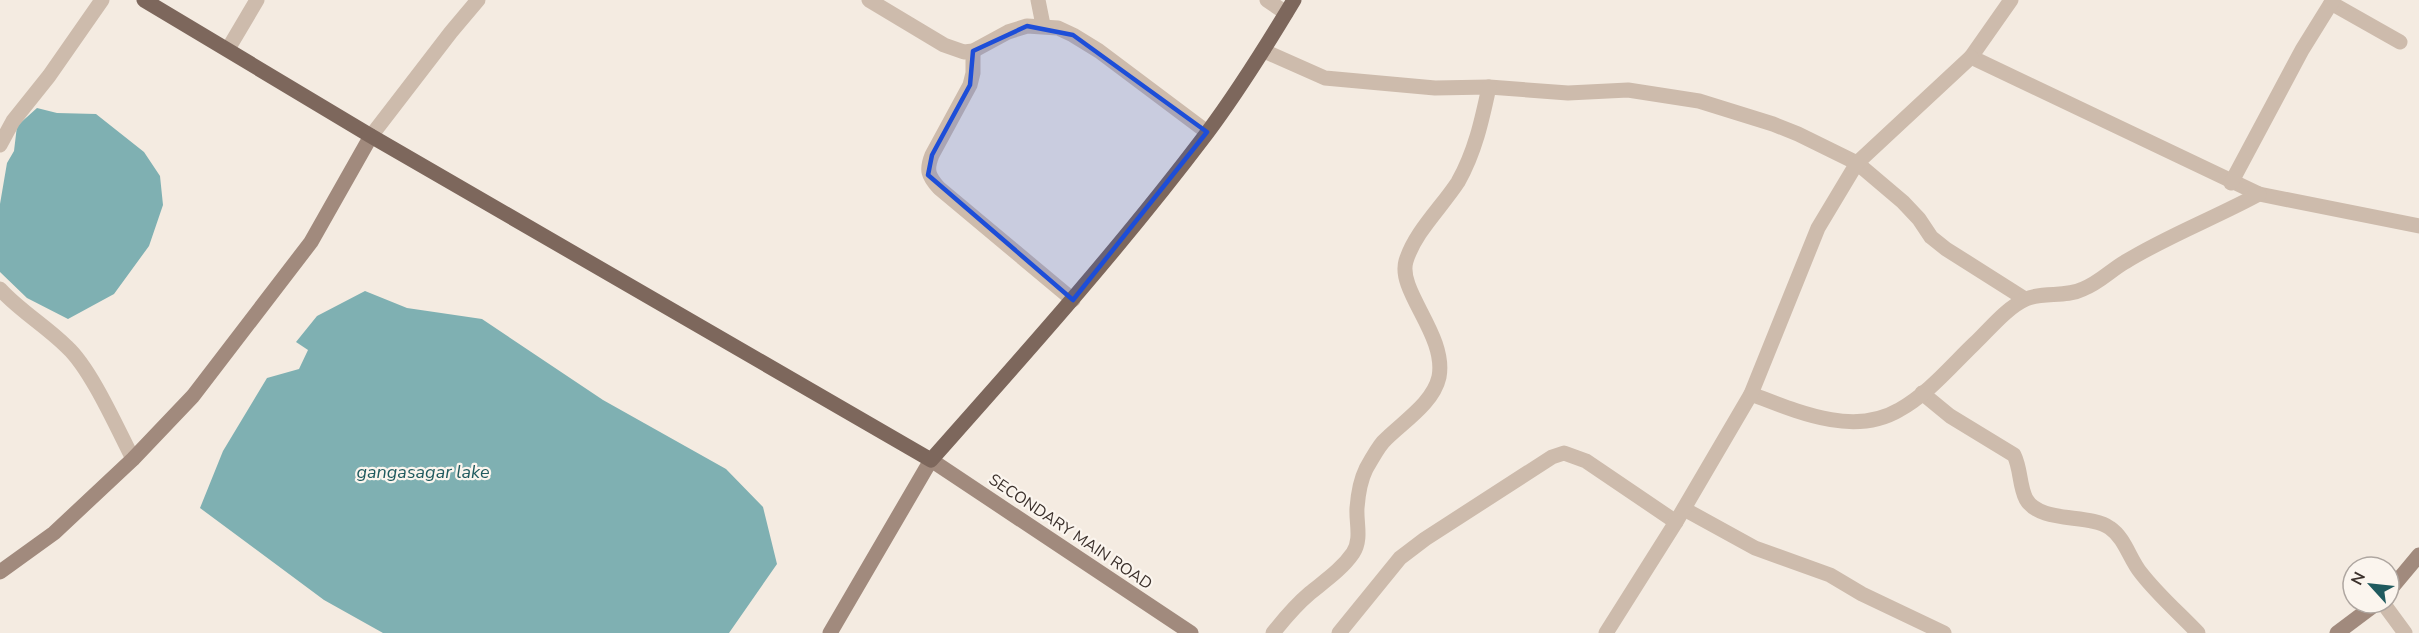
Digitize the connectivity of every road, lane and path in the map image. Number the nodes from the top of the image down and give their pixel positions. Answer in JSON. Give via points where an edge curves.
{"nodes":[{"id":1,"x":102,"y":0,"type":"edge"},
{"id":2,"x":144,"y":0,"type":"edge"},
{"id":3,"x":256,"y":0,"type":"edge"},
{"id":4,"x":478,"y":0,"type":"edge"},
{"id":5,"x":869,"y":0,"type":"edge"},
{"id":6,"x":1038,"y":0,"type":"edge"},
{"id":7,"x":1267,"y":0,"type":"edge"},
{"id":8,"x":2011,"y":0,"type":"edge"},
{"id":9,"x":2332,"y":1,"type":"edge"},
{"id":10,"x":1290,"y":6,"type":"edge"},
{"id":11,"x":1043,"y":25,"type":"junction"},
{"id":12,"x":2400,"y":42,"type":"dead end"},
{"id":13,"x":228,"y":50,"type":"junction"},
{"id":14,"x":973,"y":51,"type":"junction"},
{"id":15,"x":1264,"y":51,"type":"junction"},
{"id":16,"x":1971,"y":57,"type":"junction"},
{"id":17,"x":1489,"y":87,"type":"junction"},
{"id":18,"x":1207,"y":132,"type":"junction"},
{"id":19,"x":371,"y":136,"type":"junction"},
{"id":20,"x":0,"y":146,"type":"edge"},
{"id":21,"x":1857,"y":163,"type":"junction"},
{"id":22,"x":2231,"y":183,"type":"junction"},
{"id":23,"x":2259,"y":194,"type":"junction"},
{"id":24,"x":2419,"y":226,"type":"edge"},
{"id":25,"x":0,"y":289,"type":"edge"},
{"id":26,"x":2025,"y":299,"type":"junction"},
{"id":27,"x":1073,"y":300,"type":"junction"},
{"id":28,"x":1922,"y":393,"type":"junction"},
{"id":29,"x":1751,"y":394,"type":"junction"},
{"id":30,"x":133,"y":459,"type":"junction"},
{"id":31,"x":932,"y":460,"type":"junction"},
{"id":32,"x":1684,"y":508,"type":"junction"},
{"id":33,"x":1676,"y":522,"type":"junction"},
{"id":34,"x":2419,"y":555,"type":"edge"},
{"id":35,"x":0,"y":572,"type":"edge"},
{"id":36,"x":2401,"y":577,"type":"edge"},
{"id":37,"x":2362,"y":615,"type":"edge"},
{"id":38,"x":2392,"y":615,"type":"edge"},
{"id":39,"x":830,"y":633,"type":"edge"},
{"id":40,"x":1191,"y":633,"type":"edge"},
{"id":41,"x":1274,"y":633,"type":"edge"},
{"id":42,"x":1339,"y":633,"type":"edge"},
{"id":43,"x":1606,"y":633,"type":"edge"},
{"id":44,"x":1944,"y":633,"type":"edge"},
{"id":45,"x":2198,"y":633,"type":"edge"},
{"id":46,"x":2337,"y":633,"type":"edge"},
{"id":47,"x":2405,"y":633,"type":"edge"}],
"edges":[{"from":1,"to":20,"type":"street","via":[[13,121]]},
{"from":2,"to":13,"type":"main road"},
{"from":3,"to":13,"type":"street"},
{"from":4,"to":19,"type":"street"},
{"from":5,"to":14,"type":"street","via":[[944,45]]},
{"from":6,"to":11,"type":"street"},
{"from":7,"to":10,"type":"street"},
{"from":8,"to":16,"type":"street"},
{"from":9,"to":12,"type":"street"},
{"from":9,"to":22,"type":"street"},
{"from":10,"to":15,"type":"main road"},
{"from":11,"to":14,"type":"street","via":[[1008,32]]},
{"from":11,"to":18,"type":"street","via":[[1058,28],[1099,51]]},
{"from":13,"to":19,"type":"main road"},
{"from":14,"to":27,"type":"street","via":[[970,84],[932,155],[928,175]]},
{"from":15,"to":17,"type":"street","via":[[1325,78],[1435,88]]},
{"from":15,"to":18,"type":"main road"},
{"from":16,"to":21,"type":"street"},
{"from":16,"to":22,"type":"street"},
{"from":17,"to":21,"type":"street","via":[[1568,93],[1628,90],[1699,101],[1798,134]]},
{"from":17,"to":41,"type":"street","via":[[1468,163],[1416,240],[1405,265],[1409,289],[1428,323],[1438,355],[1439,376],[1434,390],[1381,444],[1365,471],[1359,491],[1359,540],[1355,550]]},
{"from":18,"to":27,"type":"main road"},
{"from":19,"to":30,"type":"street","via":[[311,242],[193,396]]},
{"from":19,"to":31,"type":"main road"},
{"from":21,"to":26,"type":"street","via":[[1903,202],[1931,237]]},
{"from":21,"to":29,"type":"street","via":[[1818,228]]},
{"from":22,"to":23,"type":"street"},
{"from":23,"to":24,"type":"street"},
{"from":23,"to":26,"type":"street","via":[[2124,262],[2083,290]]},
{"from":25,"to":30,"type":"street","via":[[80,362]]},
{"from":26,"to":28,"type":"street"},
{"from":27,"to":31,"type":"main road"},
{"from":28,"to":29,"type":"street","via":[[1899,411],[1855,422],[1795,411]]},
{"from":28,"to":45,"type":"street","via":[[1950,416],[2014,455],[2025,498],[2031,506],[2112,529],[2140,573]]},
{"from":29,"to":32,"type":"street"},
{"from":30,"to":35,"type":"street","via":[[54,533]]},
{"from":31,"to":39,"type":"street"},
{"from":31,"to":40,"type":"street","name":"SECONDARY MAIN ROAD"},
{"from":32,"to":33,"type":"street"},
{"from":32,"to":44,"type":"street","via":[[1755,548],[1830,575]]},
{"from":33,"to":42,"type":"street","via":[[1586,461],[1564,453],[1552,457],[1400,558]]},
{"from":33,"to":43,"type":"street"},
{"from":34,"to":36,"type":"street"},
{"from":37,"to":46,"type":"street"},
{"from":38,"to":47,"type":"street"}]}
